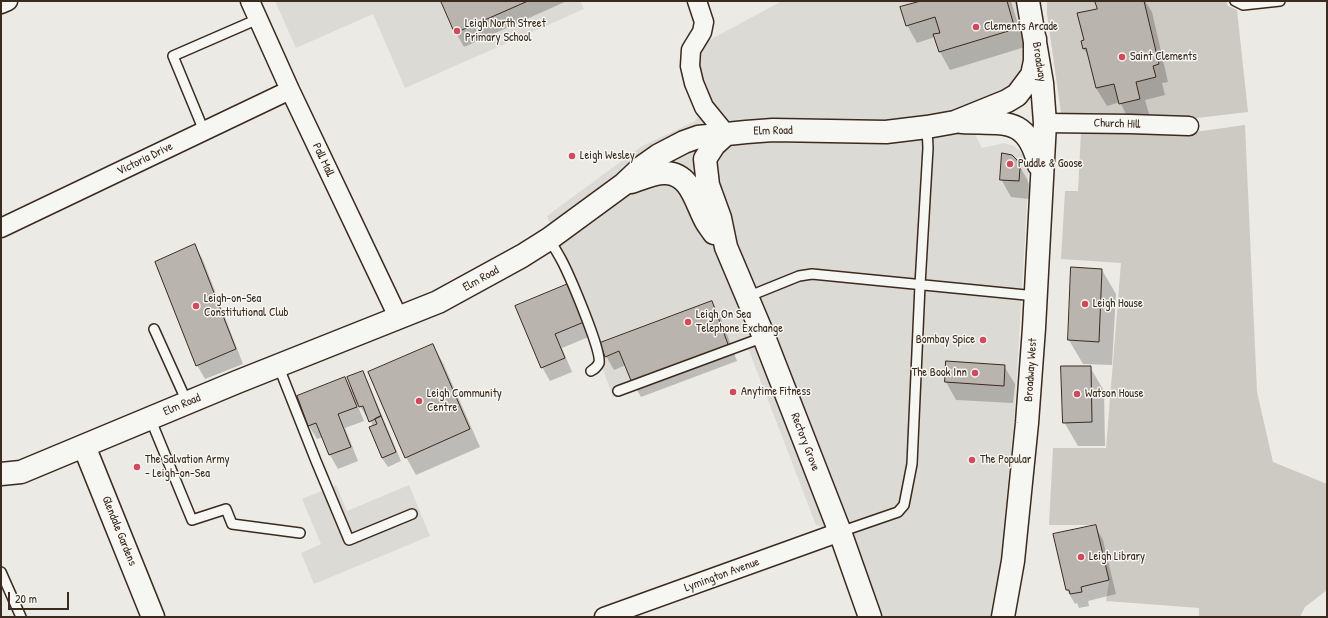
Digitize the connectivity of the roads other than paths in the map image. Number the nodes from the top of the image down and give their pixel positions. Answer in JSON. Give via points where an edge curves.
{"nodes":[{"id":1,"x":8,"y":1,"type":"edge"},
{"id":2,"x":250,"y":1,"type":"edge"},
{"id":3,"x":697,"y":1,"type":"edge"},
{"id":4,"x":1028,"y":1,"type":"edge"},
{"id":5,"x":1235,"y":1,"type":"edge"},
{"id":6,"x":1280,"y":1,"type":"edge"},
{"id":7,"x":1,"y":4,"type":"edge"},
{"id":8,"x":258,"y":19,"type":"junction"},
{"id":9,"x":1035,"y":39,"type":"junction"},
{"id":10,"x":290,"y":90,"type":"junction"},
{"id":11,"x":955,"y":122,"type":"junction"},
{"id":12,"x":1045,"y":123,"type":"junction"},
{"id":13,"x":1189,"y":126,"type":"dead end"},
{"id":14,"x":927,"y":127,"type":"junction"},
{"id":15,"x":204,"y":131,"type":"junction"},
{"id":16,"x":726,"y":134,"type":"junction"},
{"id":17,"x":1042,"y":177,"type":"junction"},
{"id":18,"x":624,"y":184,"type":"junction"},
{"id":19,"x":1,"y":228,"type":"edge"},
{"id":20,"x":549,"y":239,"type":"junction"},
{"id":21,"x":726,"y":247,"type":"junction"},
{"id":22,"x":920,"y":285,"type":"junction"},
{"id":23,"x":1036,"y":296,"type":"junction"},
{"id":24,"x":747,"y":297,"type":"junction"},
{"id":25,"x":399,"y":319,"type":"junction"},
{"id":26,"x":154,"y":329,"type":"dead end"},
{"id":27,"x":764,"y":337,"type":"junction"},
{"id":28,"x":278,"y":365,"type":"junction"},
{"id":29,"x":590,"y":371,"type":"dead end"},
{"id":30,"x":618,"y":391,"type":"dead end"},
{"id":31,"x":187,"y":402,"type":"junction"},
{"id":32,"x":150,"y":418,"type":"junction"},
{"id":33,"x":84,"y":446,"type":"junction"},
{"id":34,"x":11,"y":473,"type":"edge"},
{"id":35,"x":1,"y":487,"type":"edge"},
{"id":36,"x":412,"y":514,"type":"dead end"},
{"id":37,"x":840,"y":532,"type":"junction"},
{"id":38,"x":300,"y":533,"type":"dead end"},
{"id":39,"x":1,"y":572,"type":"edge"},
{"id":40,"x":21,"y":617,"type":"edge"},
{"id":41,"x":153,"y":617,"type":"edge"},
{"id":42,"x":604,"y":617,"type":"edge"},
{"id":43,"x":870,"y":617,"type":"edge"},
{"id":44,"x":1003,"y":617,"type":"edge"}],
"edges":[{"from":1,"to":7,"type":"street"},
{"from":2,"to":8,"type":"street","name":"Pall Mall"},
{"from":3,"to":16,"type":"street","via":[[704,22],[702,32],[691,50],[690,66],[704,107]]},
{"from":4,"to":9,"type":"street","name":"Broadway"},
{"from":5,"to":6,"type":"lane","via":[[1244,5]]},
{"from":8,"to":10,"type":"street","name":"Pall Mall"},
{"from":8,"to":15,"type":"lane","via":[[173,56]]},
{"from":9,"to":11,"type":"street","name":"Elm Road","via":[[1032,75],[1017,94],[1007,101]]},
{"from":9,"to":12,"type":"street","name":"Broadway"},
{"from":10,"to":15,"type":"street","name":"Victoria Drive"},
{"from":10,"to":25,"type":"street","name":"Pall Mall"},
{"from":11,"to":14,"type":"street","name":"Elm Road"},
{"from":11,"to":17,"type":"street","name":"Elm Road","via":[[1010,124],[1021,130],[1030,138]]},
{"from":12,"to":13,"type":"street","name":"Church Hill"},
{"from":12,"to":17,"type":"street","name":"Broadway West"},
{"from":14,"to":16,"type":"street","name":"Elm Road","via":[[886,132],[773,130]]},
{"from":14,"to":22,"type":"lane"},
{"from":15,"to":19,"type":"street","name":"Victoria Drive"},
{"from":16,"to":18,"type":"street","name":"Elm Road","via":[[698,137],[684,142],[659,155]]},
{"from":16,"to":21,"type":"street","name":"Rectory Grove","via":[[714,145],[705,159],[708,185],[720,218]]},
{"from":17,"to":23,"type":"street","name":"Broadway West"},
{"from":18,"to":20,"type":"street","name":"Elm Road"},
{"from":18,"to":21,"type":"street","name":"Rectory Grove","via":[[665,172],[683,179],[707,223]]},
{"from":20,"to":25,"type":"street","name":"Elm Road","via":[[438,302]]},
{"from":20,"to":29,"type":"lane","via":[[563,262],[595,342],[599,362],[596,368]]},
{"from":21,"to":24,"type":"street","name":"Rectory Grove"},
{"from":22,"to":23,"type":"lane"},
{"from":22,"to":24,"type":"lane","via":[[812,274],[799,276]]},
{"from":22,"to":37,"type":"lane","via":[[912,464],[904,505],[898,512]]},
{"from":23,"to":44,"type":"street","name":"Broadway West","via":[[1027,423],[1013,561]]},
{"from":24,"to":27,"type":"street","name":"Rectory Grove"},
{"from":25,"to":28,"type":"street","name":"Elm Road"},
{"from":26,"to":31,"type":"lane"},
{"from":27,"to":30,"type":"lane"},
{"from":27,"to":37,"type":"street","name":"Rectory Grove"},
{"from":28,"to":31,"type":"street","name":"Elm Road"},
{"from":28,"to":36,"type":"lane","via":[[349,540]]},
{"from":31,"to":32,"type":"street","name":"Elm Road"},
{"from":32,"to":33,"type":"street","name":"Elm Road"},
{"from":32,"to":38,"type":"lane","via":[[192,520],[226,509],[232,524]]},
{"from":33,"to":34,"type":"street","name":"Elm Road"},
{"from":33,"to":41,"type":"street","name":"Glendale Gardens"},
{"from":34,"to":35,"type":"street","name":"Elm Road"},
{"from":37,"to":42,"type":"street","name":"Lymington Avenue"},
{"from":37,"to":43,"type":"street","name":"Rectory Grove"},
{"from":39,"to":40,"type":"lane"}]}
